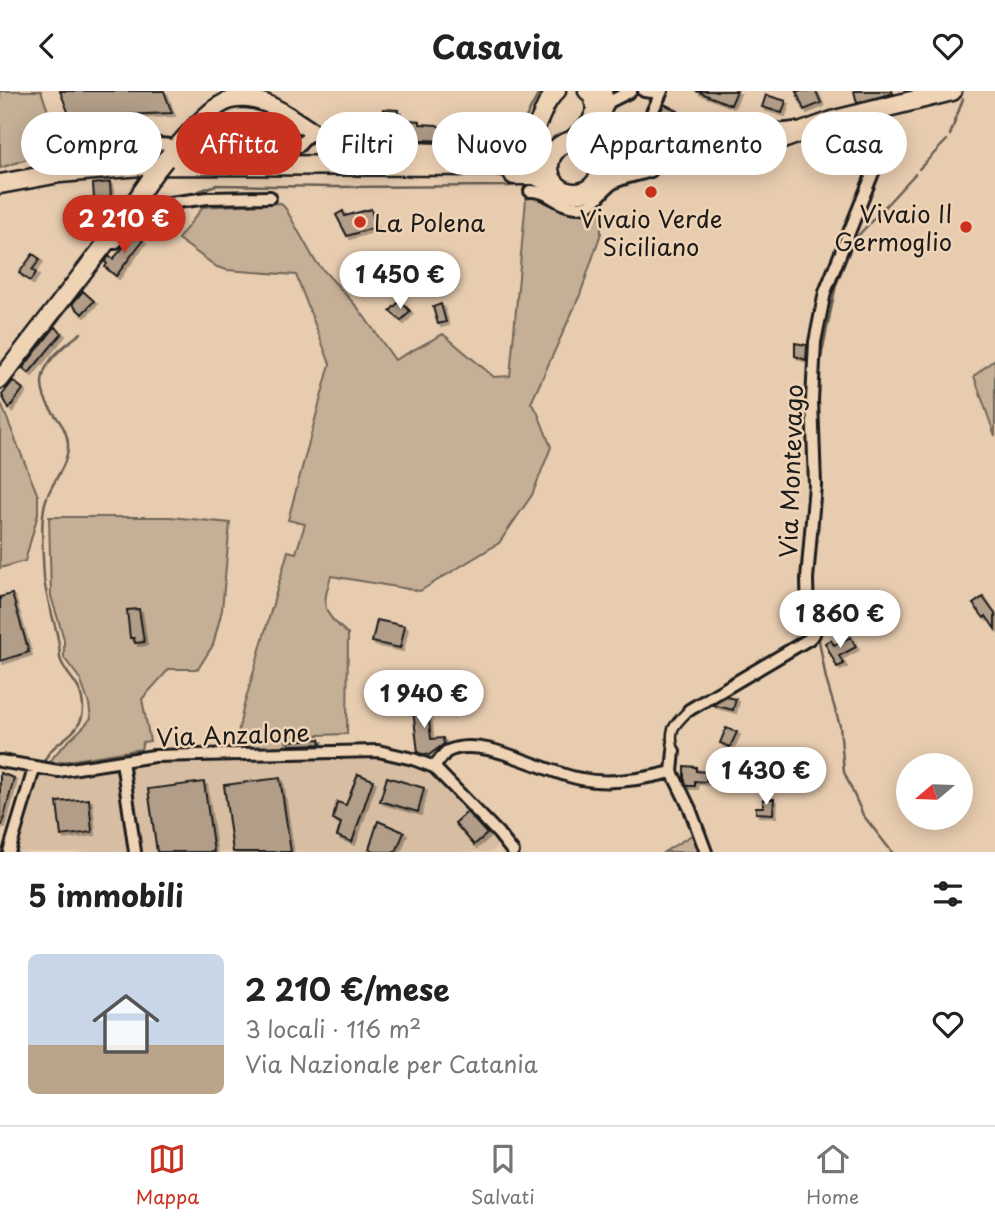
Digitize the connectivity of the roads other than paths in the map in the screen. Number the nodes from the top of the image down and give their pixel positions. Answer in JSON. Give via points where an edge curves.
{"nodes":[{"id":1,"x":557,"y":91,"type":"edge"},
{"id":2,"x":587,"y":91,"type":"edge"},
{"id":3,"x":631,"y":91,"type":"edge"},
{"id":4,"x":644,"y":91,"type":"edge"},
{"id":5,"x":951,"y":91,"type":"edge"},
{"id":6,"x":662,"y":92,"type":"edge"},
{"id":7,"x":233,"y":95,"type":"edge"},
{"id":8,"x":601,"y":99,"type":"edge"},
{"id":9,"x":211,"y":112,"type":"edge"},
{"id":10,"x":653,"y":112,"type":"edge"},
{"id":11,"x":867,"y":112,"type":"edge"},
{"id":12,"x":313,"y":130,"type":"junction"},
{"id":13,"x":302,"y":143,"type":"edge"},
{"id":14,"x":566,"y":146,"type":"edge"},
{"id":15,"x":562,"y":147,"type":"junction"},
{"id":16,"x":176,"y":148,"type":"edge"},
{"id":17,"x":162,"y":166,"type":"edge"},
{"id":18,"x":162,"y":172,"type":"edge"},
{"id":19,"x":49,"y":175,"type":"edge"},
{"id":20,"x":599,"y":175,"type":"edge"},
{"id":21,"x":609,"y":175,"type":"edge"},
{"id":22,"x":635,"y":175,"type":"edge"},
{"id":23,"x":872,"y":175,"type":"edge"},
{"id":24,"x":595,"y":183,"type":"junction"},
{"id":25,"x":0,"y":184,"type":"edge"},
{"id":26,"x":557,"y":186,"type":"junction"},
{"id":27,"x":530,"y":191,"type":"dead end"},
{"id":28,"x":270,"y":197,"type":"dead end"},
{"id":29,"x":106,"y":243,"type":"junction"},
{"id":30,"x":0,"y":380,"type":"edge"},
{"id":31,"x":689,"y":710,"type":"joint"},
{"id":32,"x":674,"y":751,"type":"joint"},
{"id":33,"x":0,"y":761,"type":"edge"},
{"id":34,"x":122,"y":761,"type":"junction"},
{"id":35,"x":435,"y":767,"type":"junction"},
{"id":36,"x":34,"y":769,"type":"junction"},
{"id":37,"x":672,"y":772,"type":"junction"},
{"id":38,"x":9,"y":852,"type":"edge"},
{"id":39,"x":135,"y":852,"type":"edge"},
{"id":40,"x":513,"y":852,"type":"edge"},
{"id":41,"x":706,"y":852,"type":"edge"}],
"edges":[{"from":1,"to":12,"type":"main road","via":[[531,135],[505,149],[459,152],[354,147],[335,143]]},
{"from":2,"to":8,"type":"main road"},
{"from":3,"to":8,"type":"street"},
{"from":4,"to":6,"type":"street"},
{"from":5,"to":11,"type":"main road"},
{"from":6,"to":10,"type":"street"},
{"from":7,"to":9,"type":"main road"},
{"from":7,"to":12,"type":"main road","via":[[270,104]]},
{"from":8,"to":15,"type":"main road","via":[[590,123]]},
{"from":12,"to":13,"type":"street"},
{"from":14,"to":15,"type":"main road"},
{"from":15,"to":17,"type":"main road","via":[[533,164],[518,166]]},
{"from":15,"to":26,"type":"main road","via":[[551,159]]},
{"from":16,"to":29,"type":"main road","bridge":true},
{"from":18,"to":26,"type":"main road","via":[[535,175]]},
{"from":19,"to":25,"type":"main road"},
{"from":20,"to":24,"type":"main road"},
{"from":21,"to":24,"type":"main road"},
{"from":22,"to":27,"type":"street","via":[[614,182],[589,204],[567,206],[546,193]]},
{"from":23,"to":31,"type":"street","name":"Via Montevago","via":[[825,292],[815,342],[815,485],[807,579],[808,617],[814,634]]},
{"from":24,"to":26,"type":"main road","via":[[578,193]]},
{"from":28,"to":29,"type":"street","via":[[154,205],[115,243]]},
{"from":29,"to":30,"type":"main road"},
{"from":31,"to":32,"type":"street","name":"Via Montevago","via":[[672,729]]},
{"from":32,"to":37,"type":"street","name":"Via Montevago"},
{"from":33,"to":36,"type":"street","name":"Via Anzalone"},
{"from":34,"to":35,"type":"street","name":"Via Anzalone","via":[[154,756],[377,751]]},
{"from":34,"to":36,"type":"street","name":"Via Anzalone","via":[[58,771]]},
{"from":34,"to":39,"type":"street"},
{"from":35,"to":37,"type":"street","via":[[446,752],[466,747],[491,750],[580,779],[646,779]]},
{"from":35,"to":40,"type":"street","name":"Via Anzalone"},
{"from":36,"to":38,"type":"street"},
{"from":37,"to":41,"type":"street"}]}
